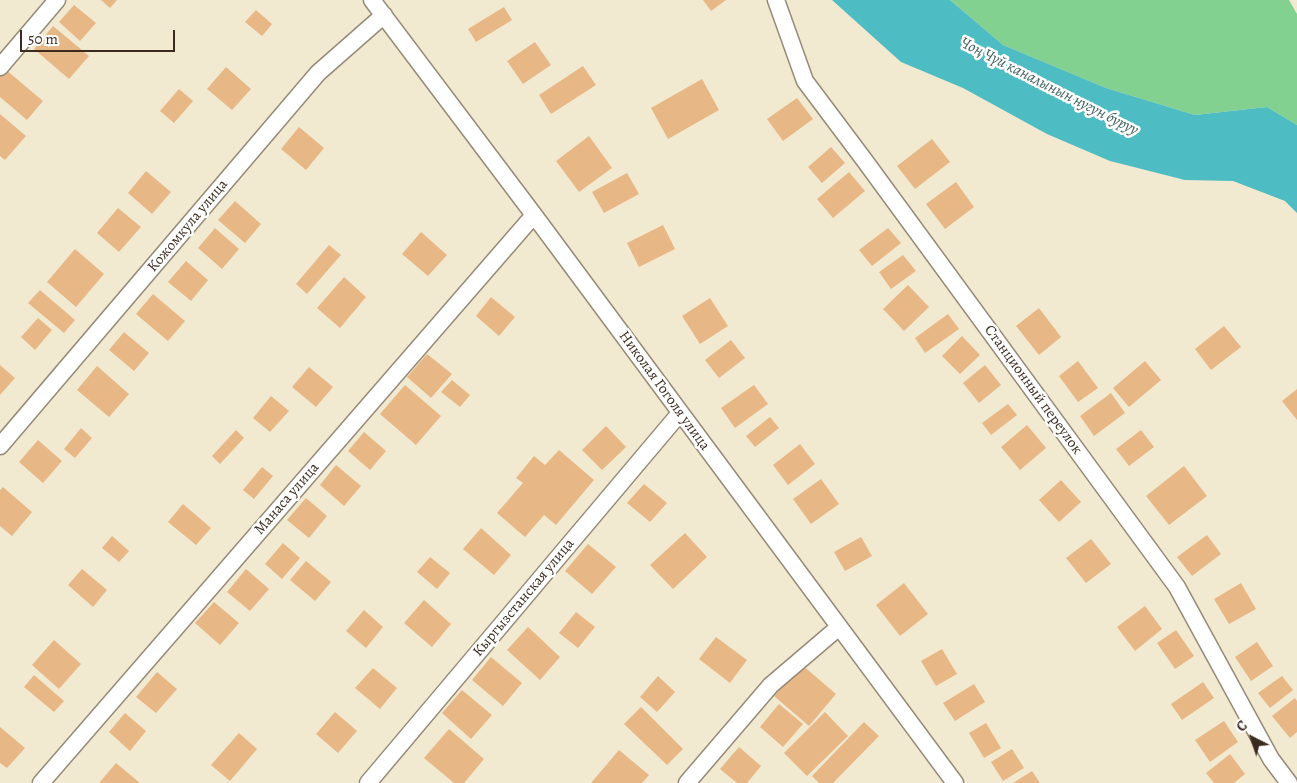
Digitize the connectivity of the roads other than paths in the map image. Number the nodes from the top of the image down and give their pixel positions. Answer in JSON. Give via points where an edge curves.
{"nodes":[{"id":1,"x":57,"y":0,"type":"edge"},
{"id":2,"x":372,"y":0,"type":"edge"},
{"id":3,"x":776,"y":0,"type":"edge"},
{"id":4,"x":384,"y":16,"type":"junction"},
{"id":5,"x":0,"y":67,"type":"edge"},
{"id":6,"x":534,"y":215,"type":"junction"},
{"id":7,"x":680,"y":413,"type":"junction"},
{"id":8,"x":0,"y":446,"type":"edge"},
{"id":9,"x":839,"y":627,"type":"junction"},
{"id":10,"x":41,"y":783,"type":"edge"},
{"id":11,"x":368,"y":783,"type":"edge"},
{"id":12,"x":687,"y":783,"type":"edge"},
{"id":13,"x":954,"y":783,"type":"edge"},
{"id":14,"x":1289,"y":783,"type":"edge"}],
"edges":[{"from":1,"to":5,"type":"street"},
{"from":2,"to":4,"type":"street","name":"Николая Гоголя улица"},
{"from":3,"to":14,"type":"street","name":"Станционный переулок","via":[[805,81],[1177,587],[1271,759]]},
{"from":4,"to":6,"type":"street","name":"Николая Гоголя улица"},
{"from":4,"to":8,"type":"street","name":"Кожомкула улица","via":[[318,73]]},
{"from":6,"to":7,"type":"street","name":"Николая Гоголя улица"},
{"from":6,"to":10,"type":"street","name":"Манаса улица"},
{"from":7,"to":9,"type":"street","name":"Николая Гоголя улица"},
{"from":7,"to":11,"type":"street","name":"Кыргызстанская улица"},
{"from":9,"to":12,"type":"street","via":[[771,684]]},
{"from":9,"to":13,"type":"street","name":"Николая Гоголя улица"}]}
